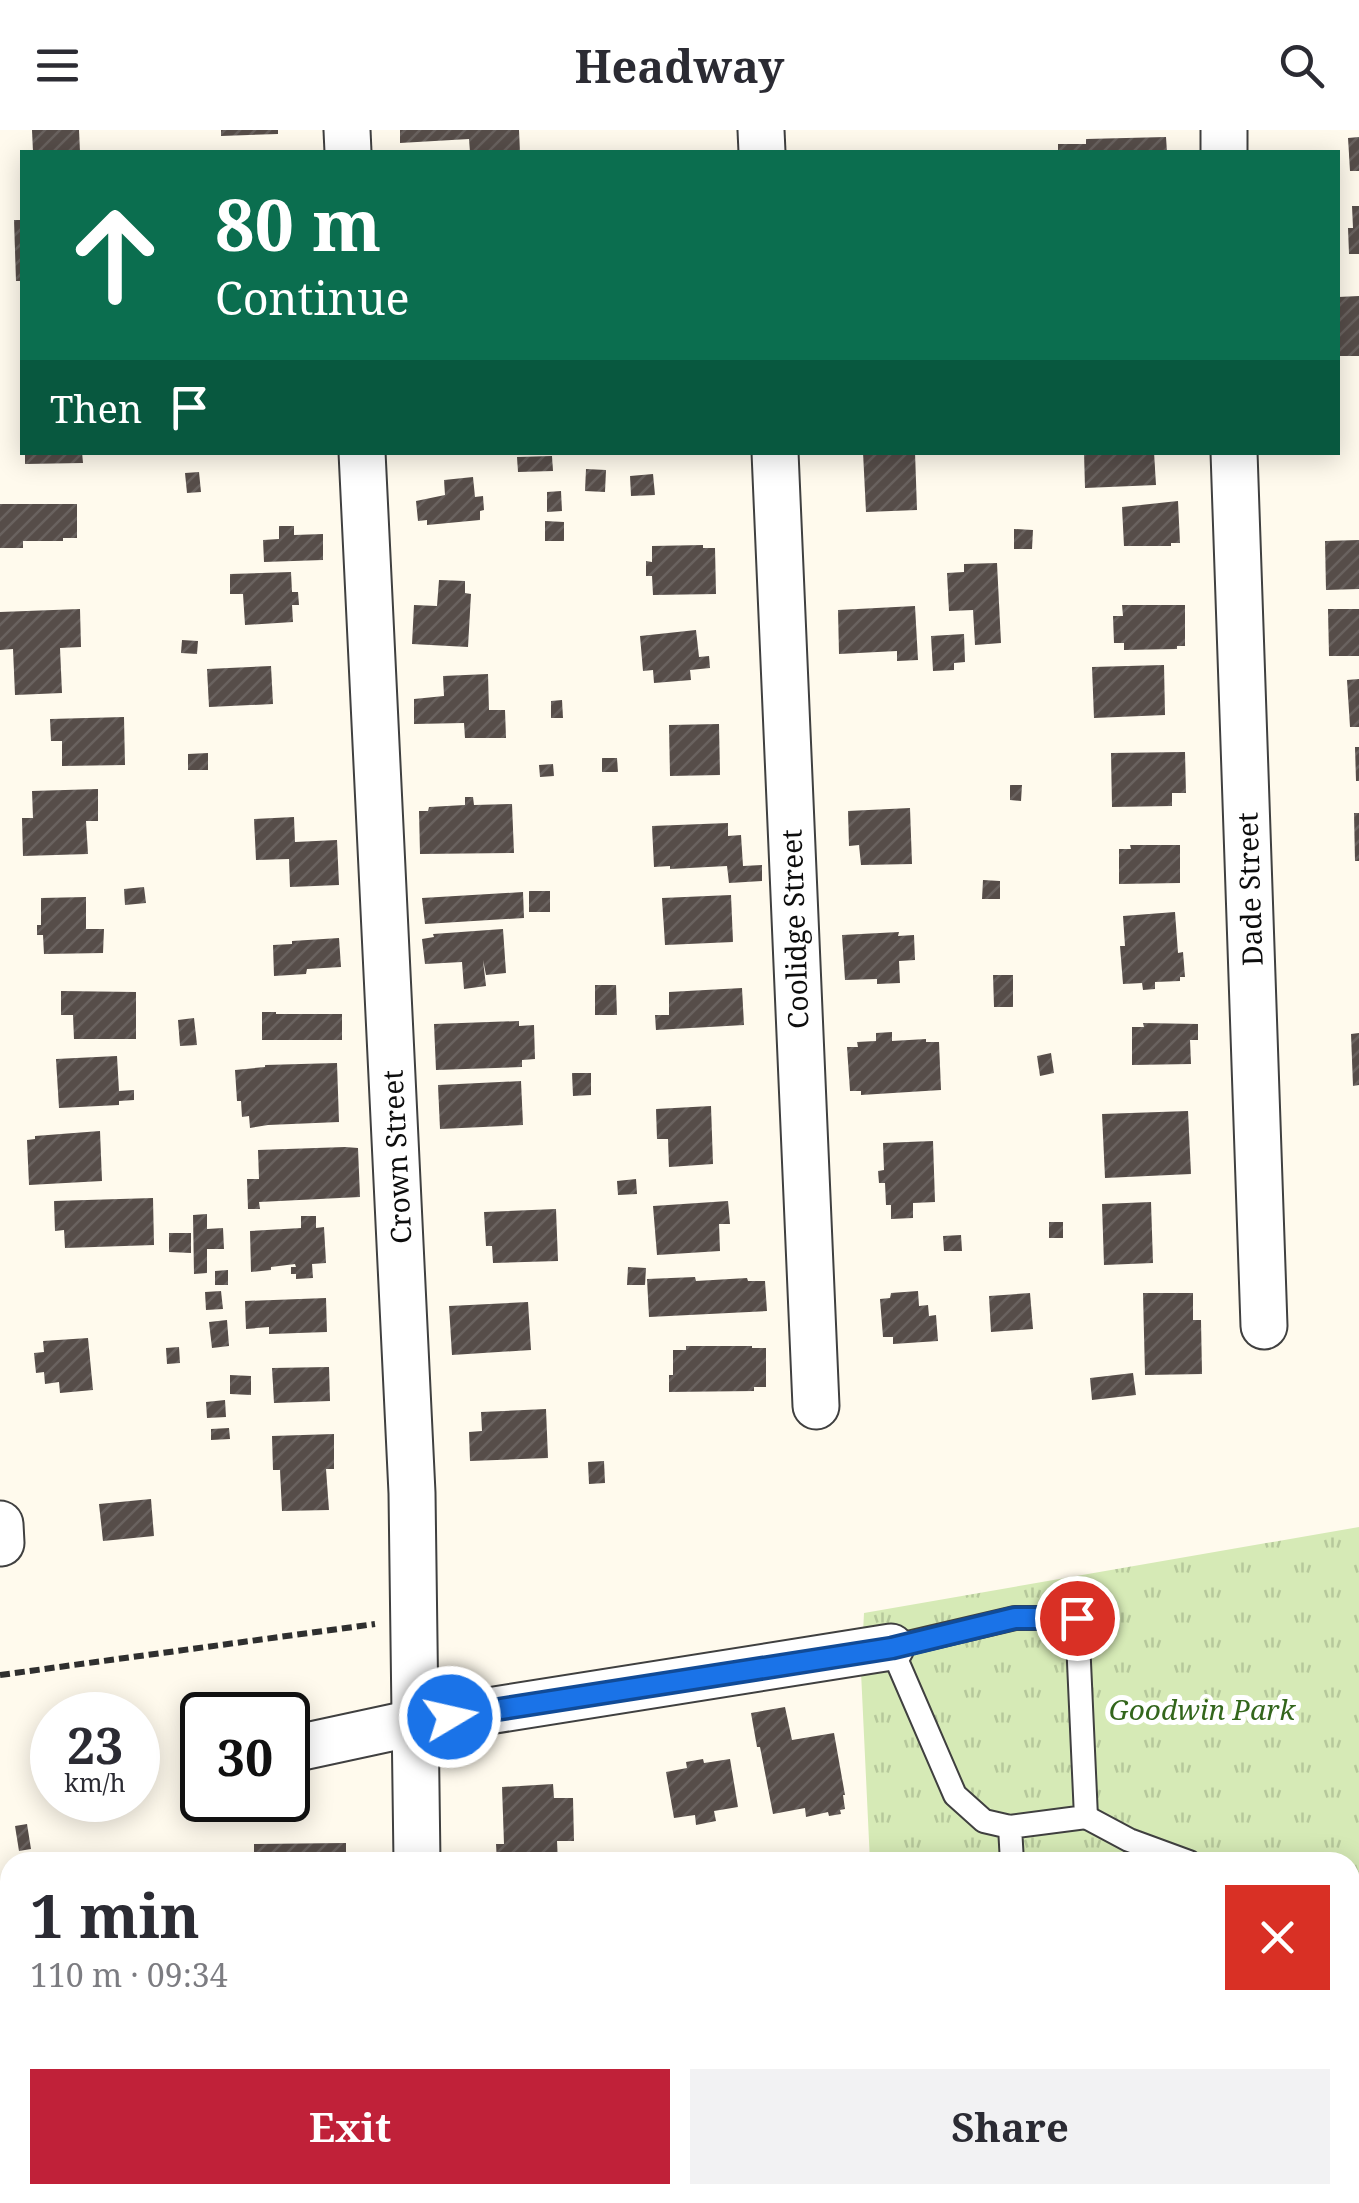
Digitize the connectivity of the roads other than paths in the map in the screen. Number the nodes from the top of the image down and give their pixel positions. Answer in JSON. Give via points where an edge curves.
{"nodes":[{"id":1,"x":362,"y":455,"type":"edge"},
{"id":2,"x":775,"y":455,"type":"edge"},
{"id":3,"x":1234,"y":455,"type":"edge"},
{"id":4,"x":1264,"y":1326,"type":"dead end"},
{"id":5,"x":816,"y":1406,"type":"dead end"},
{"id":6,"x":0,"y":1524,"type":"edge"},
{"id":7,"x":1,"y":1543,"type":"edge"},
{"id":8,"x":892,"y":1648,"type":"junction"},
{"id":9,"x":413,"y":1723,"type":"junction"},
{"id":10,"x":310,"y":1745,"type":"edge"},
{"id":11,"x":1086,"y":1817,"type":"junction"},
{"id":12,"x":1010,"y":1827,"type":"junction"},
{"id":13,"x":417,"y":1852,"type":"edge"},
{"id":14,"x":1011,"y":1852,"type":"edge"},
{"id":15,"x":1162,"y":1852,"type":"edge"}],
"edges":[{"from":1,"to":9,"type":"street","name":"Crown Street","via":[[412,1493]]},
{"from":2,"to":5,"type":"street","name":"Coolidge Street"},
{"from":3,"to":4,"type":"street","name":"Dade Street"},
{"from":6,"to":7,"type":"street"},
{"from":8,"to":9,"type":"street"},
{"from":8,"to":11,"type":"lane","via":[[1015,1618],[1077,1618]]},
{"from":8,"to":12,"type":"lane","via":[[955,1795],[984,1821]]},
{"from":9,"to":10,"type":"street"},
{"from":9,"to":13,"type":"street","name":"Crown Street"},
{"from":11,"to":12,"type":"lane"},
{"from":11,"to":15,"type":"lane"},
{"from":12,"to":14,"type":"lane"}]}
